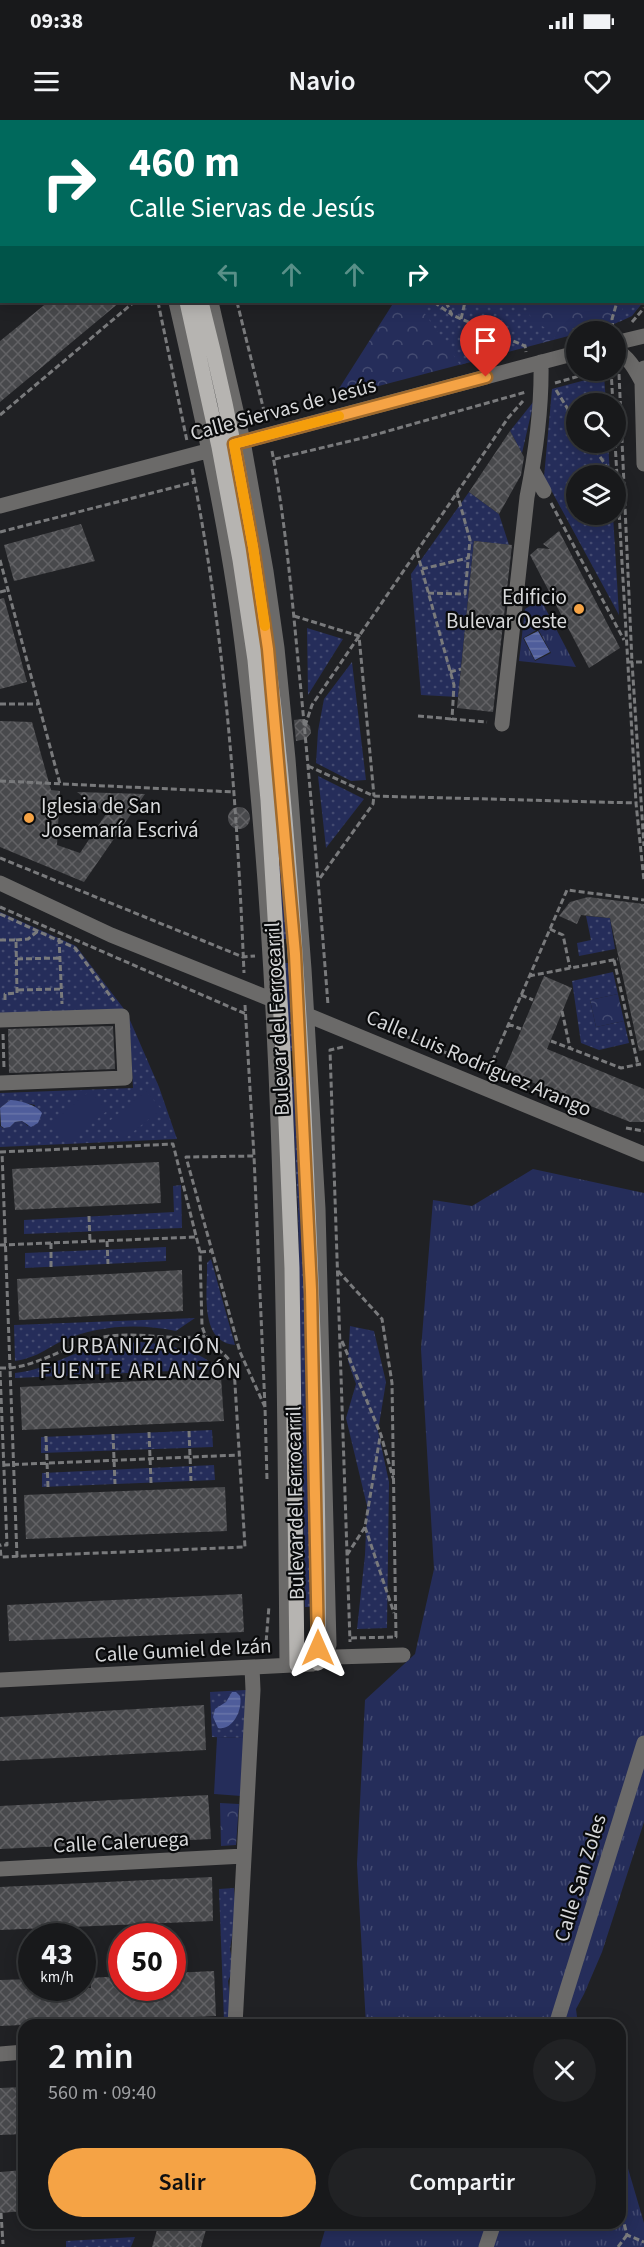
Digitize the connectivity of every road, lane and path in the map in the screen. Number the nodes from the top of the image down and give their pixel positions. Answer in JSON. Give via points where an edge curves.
{"nodes":[{"id":1,"x":133,"y":303,"type":"edge"},
{"id":2,"x":158,"y":303,"type":"edge"},
{"id":3,"x":176,"y":303,"type":"edge"},
{"id":4,"x":187,"y":303,"type":"edge"},
{"id":5,"x":201,"y":303,"type":"edge"},
{"id":6,"x":211,"y":303,"type":"edge"},
{"id":7,"x":237,"y":303,"type":"edge"},
{"id":8,"x":436,"y":303,"type":"edge"},
{"id":9,"x":446,"y":303,"type":"edge"},
{"id":10,"x":465,"y":303,"type":"edge"},
{"id":11,"x":617,"y":303,"type":"edge"},
{"id":12,"x":452,"y":315,"type":"junction"},
{"id":13,"x":461,"y":319,"type":"junction"},
{"id":14,"x":612,"y":321,"type":"edge"},
{"id":15,"x":644,"y":336,"type":"edge"},
{"id":16,"x":626,"y":340,"type":"edge"},
{"id":17,"x":525,"y":346,"type":"dead end"},
{"id":18,"x":566,"y":356,"type":"edge"},
{"id":19,"x":626,"y":357,"type":"edge"},
{"id":20,"x":541,"y":362,"type":"junction"},
{"id":21,"x":643,"y":375,"type":"edge"},
{"id":22,"x":566,"y":380,"type":"edge"},
{"id":23,"x":619,"y":381,"type":"edge"},
{"id":24,"x":566,"y":406,"type":"edge"},
{"id":25,"x":0,"y":415,"type":"edge"},
{"id":26,"x":267,"y":422,"type":"dead end"},
{"id":27,"x":187,"y":441,"type":"dead end"},
{"id":28,"x":271,"y":443,"type":"dead end"},
{"id":29,"x":226,"y":446,"type":"junction"},
{"id":30,"x":274,"y":460,"type":"junction"},
{"id":31,"x":644,"y":464,"type":"edge"},
{"id":32,"x":191,"y":465,"type":"dead end"},
{"id":33,"x":533,"y":471,"type":"junction"},
{"id":34,"x":276,"y":475,"type":"junction"},
{"id":35,"x":268,"y":477,"type":"dead end"},
{"id":36,"x":195,"y":482,"type":"junction"},
{"id":37,"x":544,"y":491,"type":"joint"},
{"id":38,"x":457,"y":493,"type":"junction"},
{"id":39,"x":0,"y":506,"type":"edge"},
{"id":40,"x":618,"y":525,"type":"edge"},
{"id":41,"x":0,"y":532,"type":"edge"},
{"id":42,"x":570,"y":539,"type":"junction"},
{"id":43,"x":565,"y":543,"type":"dead end"},
{"id":44,"x":417,"y":552,"type":"junction"},
{"id":45,"x":468,"y":558,"type":"junction"},
{"id":46,"x":0,"y":560,"type":"edge"},
{"id":47,"x":422,"y":569,"type":"junction"},
{"id":48,"x":8,"y":590,"type":"junction"},
{"id":49,"x":0,"y":592,"type":"edge"},
{"id":50,"x":428,"y":593,"type":"junction"},
{"id":51,"x":294,"y":616,"type":"junction"},
{"id":52,"x":359,"y":636,"type":"junction"},
{"id":53,"x":625,"y":641,"type":"junction"},
{"id":54,"x":627,"y":662,"type":"junction"},
{"id":55,"x":632,"y":662,"type":"junction"},
{"id":56,"x":642,"y":662,"type":"dead end"},
{"id":57,"x":461,"y":669,"type":"dead end"},
{"id":58,"x":450,"y":672,"type":"junction"},
{"id":59,"x":0,"y":704,"type":"edge"},
{"id":60,"x":38,"y":704,"type":"junction"},
{"id":61,"x":418,"y":716,"type":"dead end"},
{"id":62,"x":452,"y":719,"type":"junction"},
{"id":63,"x":502,"y":724,"type":"joint"},
{"id":64,"x":304,"y":729,"type":"junction"},
{"id":65,"x":308,"y":766,"type":"junction"},
{"id":66,"x":0,"y":781,"type":"edge"},
{"id":67,"x":60,"y":784,"type":"junction"},
{"id":68,"x":235,"y":792,"type":"junction"},
{"id":69,"x":374,"y":796,"type":"junction"},
{"id":70,"x":638,"y":803,"type":"junction"},
{"id":71,"x":644,"y":846,"type":"edge"},
{"id":72,"x":0,"y":858,"type":"edge"},
{"id":73,"x":319,"y":879,"type":"junction"},
{"id":74,"x":644,"y":881,"type":"edge"},
{"id":75,"x":0,"y":883,"type":"edge"},
{"id":76,"x":644,"y":900,"type":"edge"},
{"id":77,"x":0,"y":907,"type":"edge"},
{"id":78,"x":0,"y":914,"type":"edge"},
{"id":79,"x":550,"y":929,"type":"junction"},
{"id":80,"x":38,"y":931,"type":"junction"},
{"id":81,"x":0,"y":940,"type":"edge"},
{"id":82,"x":16,"y":940,"type":"junction"},
{"id":83,"x":59,"y":940,"type":"junction"},
{"id":84,"x":257,"y":956,"type":"dead end"},
{"id":85,"x":243,"y":957,"type":"junction"},
{"id":86,"x":60,"y":958,"type":"junction"},
{"id":87,"x":16,"y":959,"type":"junction"},
{"id":88,"x":570,"y":968,"type":"junction"},
{"id":89,"x":529,"y":976,"type":"junction"},
{"id":90,"x":244,"y":981,"type":"dead end"},
{"id":91,"x":61,"y":989,"type":"junction"},
{"id":92,"x":17,"y":990,"type":"junction"},
{"id":93,"x":521,"y":995,"type":"junction"},
{"id":94,"x":533,"y":1000,"type":"dead end"},
{"id":95,"x":276,"y":1001,"type":"junction"},
{"id":96,"x":328,"y":1005,"type":"dead end"},
{"id":97,"x":562,"y":1011,"type":"dead end"},
{"id":98,"x":303,"y":1013,"type":"junction"},
{"id":99,"x":122,"y":1016,"type":"junction"},
{"id":100,"x":62,"y":1018,"type":"junction"},
{"id":101,"x":3,"y":1020,"type":"edge"},
{"id":102,"x":508,"y":1024,"type":"junction"},
{"id":103,"x":381,"y":1026,"type":"dead end"},
{"id":104,"x":521,"y":1029,"type":"dead end"},
{"id":105,"x":550,"y":1041,"type":"dead end"},
{"id":106,"x":346,"y":1046,"type":"dead end"},
{"id":107,"x":570,"y":1048,"type":"junction"},
{"id":108,"x":249,"y":1063,"type":"junction"},
{"id":109,"x":256,"y":1063,"type":"dead end"},
{"id":110,"x":489,"y":1069,"type":"junction"},
{"id":111,"x":2,"y":1083,"type":"edge"},
{"id":112,"x":572,"y":1105,"type":"dead end"},
{"id":113,"x":625,"y":1128,"type":"dead end"},
{"id":114,"x":644,"y":1131,"type":"edge"},
{"id":115,"x":1,"y":1152,"type":"edge"},
{"id":116,"x":644,"y":1154,"type":"edge"},
{"id":117,"x":254,"y":1156,"type":"junction"},
{"id":118,"x":89,"y":1216,"type":"dead end"},
{"id":119,"x":197,"y":1237,"type":"junction"},
{"id":120,"x":90,"y":1241,"type":"junction"},
{"id":121,"x":107,"y":1241,"type":"junction"},
{"id":122,"x":51,"y":1243,"type":"junction"},
{"id":123,"x":0,"y":1245,"type":"edge"},
{"id":124,"x":6,"y":1245,"type":"junction"},
{"id":125,"x":200,"y":1251,"type":"junction"},
{"id":126,"x":210,"y":1251,"type":"junction"},
{"id":127,"x":108,"y":1264,"type":"dead end"},
{"id":128,"x":51,"y":1267,"type":"dead end"},
{"id":129,"x":338,"y":1271,"type":"junction"},
{"id":130,"x":205,"y":1336,"type":"junction"},
{"id":131,"x":341,"y":1340,"type":"junction"},
{"id":132,"x":10,"y":1368,"type":"junction"},
{"id":133,"x":0,"y":1370,"type":"edge"},
{"id":134,"x":266,"y":1407,"type":"junction"},
{"id":135,"x":189,"y":1431,"type":"dead end"},
{"id":136,"x":149,"y":1432,"type":"dead end"},
{"id":137,"x":245,"y":1432,"type":"dead end"},
{"id":138,"x":238,"y":1433,"type":"junction"},
{"id":139,"x":113,"y":1434,"type":"dead end"},
{"id":140,"x":381,"y":1435,"type":"junction"},
{"id":141,"x":46,"y":1436,"type":"dead end"},
{"id":142,"x":239,"y":1455,"type":"junction"},
{"id":143,"x":190,"y":1457,"type":"junction"},
{"id":144,"x":150,"y":1458,"type":"junction"},
{"id":145,"x":114,"y":1460,"type":"junction"},
{"id":146,"x":47,"y":1463,"type":"junction"},
{"id":147,"x":14,"y":1464,"type":"junction"},
{"id":148,"x":4,"y":1465,"type":"junction"},
{"id":149,"x":191,"y":1481,"type":"dead end"},
{"id":150,"x":151,"y":1483,"type":"dead end"},
{"id":151,"x":115,"y":1484,"type":"dead end"},
{"id":152,"x":394,"y":1484,"type":"junction"},
{"id":153,"x":48,"y":1487,"type":"dead end"},
{"id":154,"x":268,"y":1491,"type":"dead end"},
{"id":155,"x":365,"y":1527,"type":"junction"},
{"id":156,"x":0,"y":1545,"type":"edge"},
{"id":157,"x":348,"y":1555,"type":"junction"},
{"id":158,"x":17,"y":1557,"type":"junction"},
{"id":159,"x":269,"y":1598,"type":"dead end"},
{"id":160,"x":269,"y":1608,"type":"dead end"},
{"id":161,"x":396,"y":1618,"type":"junction"},
{"id":162,"x":350,"y":1638,"type":"junction"},
{"id":163,"x":350,"y":1647,"type":"dead end"},
{"id":164,"x":403,"y":1654,"type":"dead end"},
{"id":165,"x":318,"y":1663,"type":"junction"},
{"id":166,"x":292,"y":1665,"type":"junction"},
{"id":167,"x":252,"y":1667,"type":"junction"},
{"id":168,"x":0,"y":1680,"type":"edge"},
{"id":169,"x":644,"y":1743,"type":"edge"},
{"id":170,"x":244,"y":1856,"type":"junction"},
{"id":171,"x":0,"y":1869,"type":"edge"},
{"id":172,"x":235,"y":2019,"type":"edge"},
{"id":173,"x":558,"y":2019,"type":"edge"},
{"id":174,"x":18,"y":2052,"type":"edge"},
{"id":175,"x":0,"y":2054,"type":"edge"},
{"id":176,"x":1,"y":2212,"type":"edge"},
{"id":177,"x":492,"y":2229,"type":"edge"},
{"id":178,"x":626,"y":2229,"type":"edge"},
{"id":179,"x":1,"y":2231,"type":"edge"},
{"id":180,"x":627,"y":2235,"type":"junction"},
{"id":181,"x":644,"y":2242,"type":"edge"},
{"id":182,"x":3,"y":2244,"type":"dead end"},
{"id":183,"x":486,"y":2247,"type":"edge"},
{"id":184,"x":618,"y":2247,"type":"edge"}],
"edges":[{"from":1,"to":25,"type":"path"},
{"from":2,"to":27,"type":"path"},
{"from":3,"to":29,"type":"street","name":"Bulevar del Ferrocarril"},
{"from":4,"to":29,"type":"main road","name":"Bulevar del Ferrocarril"},
{"from":5,"to":29,"type":"main road","name":"Bulevar del Ferrocarril"},
{"from":6,"to":29,"type":"street","name":"Bulevar del Ferrocarril"},
{"from":7,"to":26,"type":"path"},
{"from":8,"to":12,"type":"path"},
{"from":9,"to":12,"type":"path"},
{"from":10,"to":13,"type":"path"},
{"from":11,"to":14,"type":"path"},
{"from":12,"to":13,"type":"path"},
{"from":13,"to":17,"type":"path"},
{"from":15,"to":16,"type":"street"},
{"from":18,"to":20,"type":"street","name":"Calle Siervas de Jesús"},
{"from":19,"to":21,"type":"street"},
{"from":20,"to":29,"type":"street","name":"Calle Siervas de Jesús"},
{"from":20,"to":33,"type":"street","via":[[542,398]]},
{"from":21,"to":31,"type":"street"},
{"from":22,"to":24,"type":"path","via":[[552,384]]},
{"from":23,"to":55,"type":"path"},
{"from":28,"to":30,"type":"path"},
{"from":29,"to":39,"type":"street","name":"Calle Siervas de Jesús"},
{"from":29,"to":95,"type":"main road","name":"Bulevar del Ferrocarril","via":[[255,660],[268,800]]},
{"from":29,"to":98,"type":"main road","name":"Bulevar del Ferrocarril","via":[[253,547],[268,649]]},
{"from":30,"to":34,"type":"path"},
{"from":30,"to":38,"type":"path","via":[[534,390],[508,418]]},
{"from":32,"to":36,"type":"path"},
{"from":33,"to":37,"type":"street"},
{"from":33,"to":63,"type":"street"},
{"from":34,"to":35,"type":"path"},
{"from":34,"to":51,"type":"path"},
{"from":36,"to":41,"type":"path"},
{"from":36,"to":68,"type":"path","via":[[216,618]]},
{"from":37,"to":42,"type":"path"},
{"from":38,"to":44,"type":"path"},
{"from":38,"to":45,"type":"path","via":[[470,540]]},
{"from":40,"to":53,"type":"path"},
{"from":42,"to":43,"type":"path"},
{"from":42,"to":53,"type":"path"},
{"from":44,"to":47,"type":"path"},
{"from":44,"to":52,"type":"path"},
{"from":45,"to":47,"type":"path"},
{"from":45,"to":50,"type":"path","via":[[465,594]]},
{"from":46,"to":48,"type":"path"},
{"from":47,"to":50,"type":"path"},
{"from":48,"to":49,"type":"path"},
{"from":48,"to":60,"type":"path"},
{"from":50,"to":58,"type":"path"},
{"from":51,"to":52,"type":"path"},
{"from":51,"to":64,"type":"path"},
{"from":52,"to":64,"type":"path","via":[[312,705]]},
{"from":52,"to":69,"type":"path"},
{"from":53,"to":54,"type":"path"},
{"from":54,"to":55,"type":"path"},
{"from":54,"to":70,"type":"path"},
{"from":55,"to":56,"type":"path"},
{"from":55,"to":70,"type":"path"},
{"from":57,"to":58,"type":"path"},
{"from":58,"to":62,"type":"path","via":[[454,685]]},
{"from":59,"to":60,"type":"path"},
{"from":60,"to":67,"type":"path"},
{"from":61,"to":62,"type":"path"},
{"from":62,"to":63,"type":"path"},
{"from":64,"to":65,"type":"path"},
{"from":65,"to":69,"type":"path"},
{"from":65,"to":73,"type":"path"},
{"from":66,"to":67,"type":"path"},
{"from":67,"to":68,"type":"path"},
{"from":68,"to":85,"type":"path"},
{"from":69,"to":70,"type":"path"},
{"from":69,"to":73,"type":"path","via":[[373,804]]},
{"from":70,"to":71,"type":"path"},
{"from":70,"to":74,"type":"path"},
{"from":72,"to":85,"type":"path"},
{"from":73,"to":96,"type":"path"},
{"from":75,"to":95,"type":"street","via":[[111,935]]},
{"from":76,"to":79,"type":"path","name":"Calle Luis Rodríguez Arango","via":[[567,890]]},
{"from":77,"to":108,"type":"path","via":[[246,1014]]},
{"from":78,"to":80,"type":"path"},
{"from":79,"to":88,"type":"path","via":[[563,935]]},
{"from":79,"to":89,"type":"path","name":"Calle Luis Rodríguez Arango"},
{"from":80,"to":82,"type":"path","via":[[28,939]]},
{"from":80,"to":83,"type":"path"},
{"from":81,"to":82,"type":"path"},
{"from":82,"to":87,"type":"path"},
{"from":83,"to":86,"type":"path"},
{"from":83,"to":99,"type":"path","via":[[75,948]]},
{"from":84,"to":85,"type":"path"},
{"from":85,"to":90,"type":"path"},
{"from":86,"to":87,"type":"path"},
{"from":86,"to":91,"type":"path"},
{"from":87,"to":92,"type":"path"},
{"from":88,"to":89,"type":"path"},
{"from":88,"to":107,"type":"path","via":[[616,960],[640,1065],[621,1068]]},
{"from":89,"to":93,"type":"path","name":"Calle Luis Rodríguez Arango"},
{"from":91,"to":92,"type":"path"},
{"from":91,"to":100,"type":"path"},
{"from":92,"to":101,"type":"path","via":[[5,994]]},
{"from":93,"to":94,"type":"path"},
{"from":93,"to":102,"type":"path","name":"Calle Luis Rodríguez Arango"},
{"from":95,"to":166,"type":"main road","name":"Bulevar del Ferrocarril","via":[[293,1302]]},
{"from":97,"to":107,"type":"path"},
{"from":98,"to":116,"type":"street","name":"Calle Luis Rodríguez Arango"},
{"from":98,"to":165,"type":"main road","name":"Bulevar del Ferrocarril"},
{"from":99,"to":100,"type":"street"},
{"from":99,"to":111,"type":"street","via":[[124,1078]]},
{"from":100,"to":101,"type":"street"},
{"from":101,"to":111,"type":"path"},
{"from":102,"to":104,"type":"path"},
{"from":102,"to":110,"type":"path","name":"Calle Luis Rodríguez Arango"},
{"from":103,"to":110,"type":"path"},
{"from":105,"to":107,"type":"path"},
{"from":106,"to":129,"type":"path","via":[[330,1050]]},
{"from":108,"to":109,"type":"path"},
{"from":108,"to":117,"type":"path"},
{"from":110,"to":112,"type":"path"},
{"from":113,"to":114,"type":"path"},
{"from":115,"to":119,"type":"path","via":[[173,1144]]},
{"from":115,"to":124,"type":"path"},
{"from":117,"to":126,"type":"path","via":[[186,1157]]},
{"from":117,"to":134,"type":"path"},
{"from":118,"to":120,"type":"path"},
{"from":119,"to":121,"type":"path"},
{"from":119,"to":125,"type":"path"},
{"from":120,"to":121,"type":"path"},
{"from":120,"to":122,"type":"path"},
{"from":121,"to":127,"type":"path"},
{"from":122,"to":124,"type":"path"},
{"from":122,"to":128,"type":"path"},
{"from":123,"to":124,"type":"path"},
{"from":124,"to":132,"type":"path"},
{"from":125,"to":126,"type":"path"},
{"from":125,"to":130,"type":"path"},
{"from":126,"to":134,"type":"path","via":[[240,1352]]},
{"from":129,"to":131,"type":"path"},
{"from":129,"to":152,"type":"path","via":[[382,1319],[392,1383]]},
{"from":130,"to":132,"type":"path","via":[[101,1337],[35,1364]]},
{"from":130,"to":138,"type":"path","via":[[213,1347],[229,1357],[234,1368]]},
{"from":131,"to":140,"type":"path"},
{"from":131,"to":157,"type":"path"},
{"from":132,"to":133,"type":"path"},
{"from":132,"to":147,"type":"path"},
{"from":133,"to":148,"type":"path"},
{"from":134,"to":154,"type":"path"},
{"from":135,"to":143,"type":"path"},
{"from":136,"to":144,"type":"path"},
{"from":137,"to":138,"type":"path"},
{"from":138,"to":142,"type":"path"},
{"from":139,"to":145,"type":"path"},
{"from":140,"to":152,"type":"path"},
{"from":140,"to":155,"type":"path"},
{"from":141,"to":146,"type":"path"},
{"from":142,"to":143,"type":"path"},
{"from":142,"to":158,"type":"path","via":[[244,1547]]},
{"from":143,"to":144,"type":"path"},
{"from":143,"to":149,"type":"path"},
{"from":144,"to":145,"type":"path"},
{"from":144,"to":150,"type":"path"},
{"from":145,"to":146,"type":"path"},
{"from":145,"to":151,"type":"path"},
{"from":146,"to":147,"type":"path"},
{"from":146,"to":153,"type":"path"},
{"from":147,"to":148,"type":"path"},
{"from":147,"to":158,"type":"path"},
{"from":148,"to":156,"type":"path","via":[[7,1545]]},
{"from":152,"to":161,"type":"path"},
{"from":155,"to":157,"type":"path"},
{"from":155,"to":161,"type":"path"},
{"from":156,"to":158,"type":"path","via":[[1,1557]]},
{"from":157,"to":162,"type":"path"},
{"from":159,"to":160,"type":"path"},
{"from":161,"to":162,"type":"path","via":[[396,1637]]},
{"from":162,"to":163,"type":"path"},
{"from":164,"to":165,"type":"street","name":"Calle Gumiel de Izán","via":[[335,1657]]},
{"from":165,"to":166,"type":"street","name":"Calle Gumiel de Izán"},
{"from":166,"to":167,"type":"street","name":"Calle Gumiel de Izán"},
{"from":167,"to":168,"type":"street","name":"Calle Gumiel de Izán"},
{"from":167,"to":170,"type":"street"},
{"from":169,"to":173,"type":"street","name":"Calle San Zoles"},
{"from":170,"to":171,"type":"street","name":"Calle Caleruega"},
{"from":170,"to":172,"type":"street"},
{"from":174,"to":175,"type":"street"},
{"from":176,"to":179,"type":"path"},
{"from":177,"to":183,"type":"street"},
{"from":178,"to":180,"type":"path"},
{"from":179,"to":182,"type":"path"},
{"from":180,"to":181,"type":"path"},
{"from":180,"to":184,"type":"path"}]}
